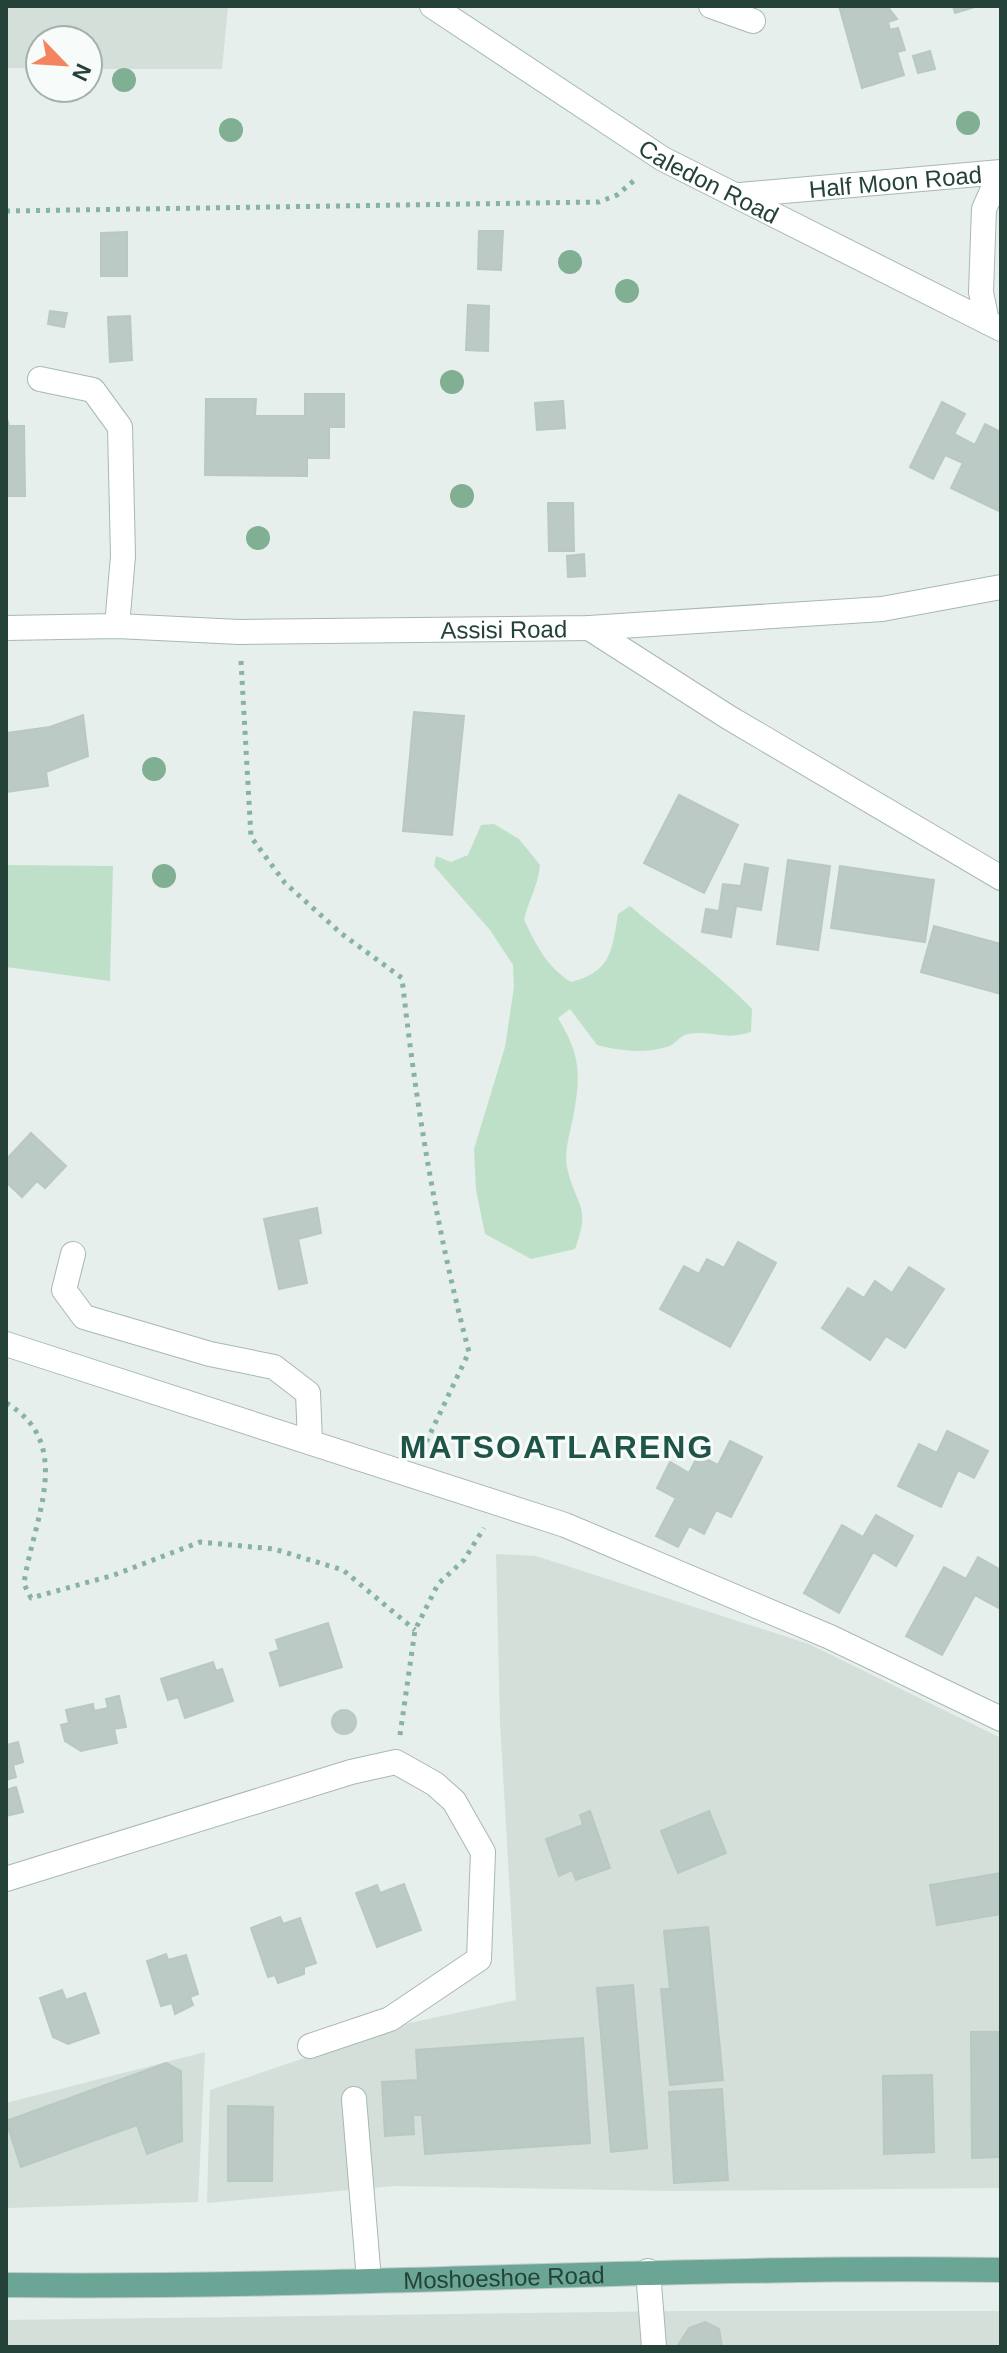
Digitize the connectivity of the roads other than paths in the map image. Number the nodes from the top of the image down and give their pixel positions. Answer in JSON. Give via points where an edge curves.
{"nodes":[{"id":1,"x":432,"y":6,"type":"edge"},
{"id":2,"x":711,"y":6,"type":"edge"},
{"id":3,"x":753,"y":21,"type":"dead end"},
{"id":4,"x":1000,"y":173,"type":"edge"},
{"id":5,"x":740,"y":195,"type":"junction"},
{"id":6,"x":994,"y":326,"type":"edge"},
{"id":7,"x":40,"y":379,"type":"dead end"},
{"id":8,"x":1001,"y":587,"type":"edge"},
{"id":9,"x":117,"y":626,"type":"junction"},
{"id":10,"x":6,"y":628,"type":"edge"},
{"id":11,"x":589,"y":628,"type":"junction"},
{"id":12,"x":1001,"y":878,"type":"edge"},
{"id":13,"x":73,"y":1254,"type":"dead end"},
{"id":14,"x":6,"y":1344,"type":"edge"},
{"id":15,"x":310,"y":1442,"type":"junction"},
{"id":16,"x":1001,"y":1719,"type":"edge"},
{"id":17,"x":6,"y":1879,"type":"edge"},
{"id":18,"x":310,"y":2046,"type":"dead end"},
{"id":19,"x":354,"y":2099,"type":"dead end"},
{"id":20,"x":1001,"y":2270,"type":"edge"},
{"id":21,"x":648,"y":2271,"type":"junction"},
{"id":22,"x":369,"y":2280,"type":"junction"},
{"id":23,"x":6,"y":2285,"type":"edge"},
{"id":24,"x":654,"y":2347,"type":"edge"}],
"edges":[{"from":1,"to":5,"type":"street","name":"Caledon Road","via":[[663,159]]},
{"from":2,"to":3,"type":"street"},
{"from":4,"to":5,"type":"street","name":"Half Moon Road"},
{"from":4,"to":6,"type":"street","via":[[984,209],[981,292]]},
{"from":5,"to":6,"type":"street","name":"Caledon Road"},
{"from":7,"to":9,"type":"street","via":[[93,390],[120,427],[123,556]]},
{"from":8,"to":11,"type":"street","name":"Assisi Road","via":[[882,609]]},
{"from":9,"to":10,"type":"street","name":"Assisi Road"},
{"from":9,"to":11,"type":"street","name":"Assisi Road","via":[[239,632]]},
{"from":11,"to":12,"type":"street"},
{"from":13,"to":15,"type":"street","via":[[64,1290],[84,1317],[274,1367],[308,1393]]},
{"from":14,"to":15,"type":"street"},
{"from":15,"to":16,"type":"street","via":[[565,1525],[830,1637]]},
{"from":17,"to":18,"type":"street","via":[[396,1762],[454,1801],[483,1852],[479,1959],[390,2019]]},
{"from":19,"to":22,"type":"street"},
{"from":20,"to":21,"type":"main road","name":"Moshoeshoe Road"},
{"from":21,"to":22,"type":"main road","name":"Moshoeshoe Road"},
{"from":21,"to":24,"type":"street"},
{"from":22,"to":23,"type":"main road","name":"Moshoeshoe Road","via":[[168,2287]]}]}
